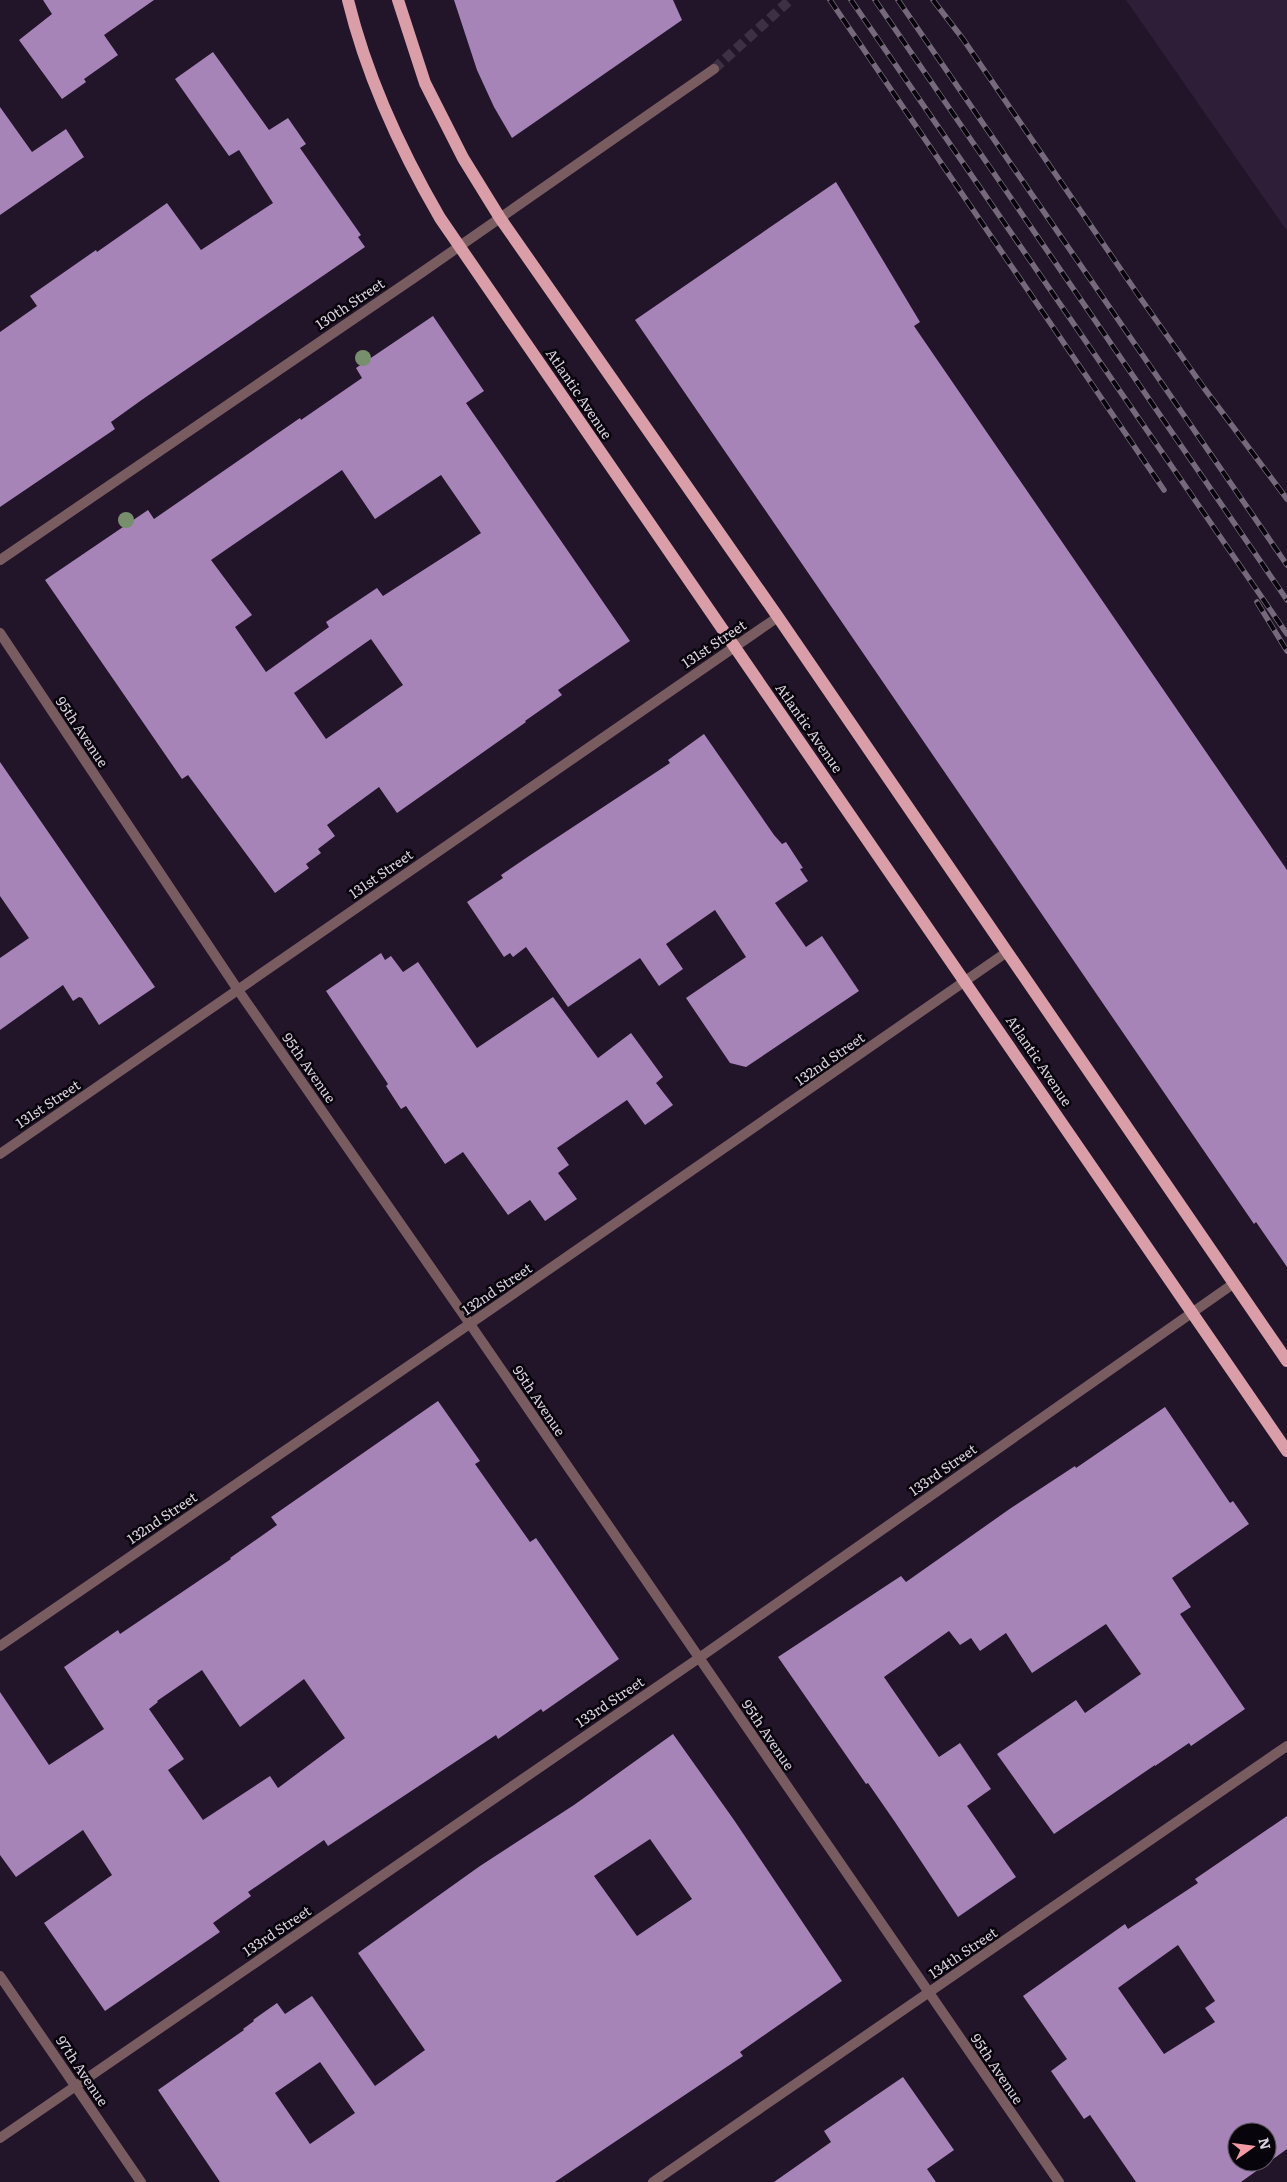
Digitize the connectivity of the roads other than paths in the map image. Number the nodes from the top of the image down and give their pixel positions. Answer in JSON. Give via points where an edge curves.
{"nodes":[{"id":1,"x":341,"y":0,"type":"edge"},
{"id":2,"x":348,"y":0,"type":"edge"},
{"id":3,"x":398,"y":0,"type":"edge"},
{"id":4,"x":352,"y":16,"type":"junction"},
{"id":5,"x":714,"y":69,"type":"tunnel mouth"},
{"id":6,"x":500,"y":218,"type":"junction"},
{"id":7,"x":460,"y":246,"type":"junction"},
{"id":8,"x":0,"y":560,"type":"edge"},
{"id":9,"x":778,"y":617,"type":"junction"},
{"id":10,"x":0,"y":633,"type":"edge"},
{"id":11,"x":734,"y":646,"type":"junction"},
{"id":12,"x":1007,"y":952,"type":"junction"},
{"id":13,"x":966,"y":981,"type":"junction"},
{"id":14,"x":238,"y":990,"type":"junction"},
{"id":15,"x":0,"y":1154,"type":"edge"},
{"id":16,"x":1233,"y":1284,"type":"junction"},
{"id":17,"x":1192,"y":1313,"type":"junction"},
{"id":18,"x":470,"y":1324,"type":"junction"},
{"id":19,"x":1287,"y":1362,"type":"edge"},
{"id":20,"x":1287,"y":1451,"type":"edge"},
{"id":21,"x":0,"y":1646,"type":"edge"},
{"id":22,"x":699,"y":1658,"type":"junction"},
{"id":23,"x":1287,"y":1746,"type":"edge"},
{"id":24,"x":0,"y":1976,"type":"edge"},
{"id":25,"x":929,"y":1993,"type":"junction"},
{"id":26,"x":76,"y":2086,"type":"junction"},
{"id":27,"x":0,"y":2138,"type":"edge"},
{"id":28,"x":142,"y":2182,"type":"edge"},
{"id":29,"x":653,"y":2182,"type":"edge"},
{"id":30,"x":1059,"y":2182,"type":"edge"}],
"edges":[{"from":1,"to":4,"type":"street"},
{"from":2,"to":4,"type":"main road","name":"Atlantic Avenue"},
{"from":3,"to":6,"type":"main road","via":[[424,83],[463,158]]},
{"from":4,"to":7,"type":"main road","name":"Atlantic Avenue","via":[[387,118],[425,192]]},
{"from":5,"to":6,"type":"street","name":"130th Street"},
{"from":6,"to":7,"type":"street","name":"130th Street"},
{"from":6,"to":9,"type":"main road"},
{"from":7,"to":8,"type":"street","name":"130th Street"},
{"from":7,"to":11,"type":"main road","name":"Atlantic Avenue"},
{"from":9,"to":11,"type":"street","name":"131st Street"},
{"from":9,"to":12,"type":"main road"},
{"from":10,"to":14,"type":"street","name":"95th Avenue"},
{"from":11,"to":13,"type":"main road","name":"Atlantic Avenue"},
{"from":11,"to":14,"type":"street","name":"131st Street"},
{"from":12,"to":13,"type":"street","name":"132nd Street"},
{"from":12,"to":16,"type":"main road"},
{"from":13,"to":17,"type":"main road","name":"Atlantic Avenue"},
{"from":13,"to":18,"type":"street","name":"132nd Street"},
{"from":14,"to":15,"type":"street","name":"131st Street"},
{"from":14,"to":18,"type":"street","name":"95th Avenue"},
{"from":16,"to":17,"type":"street","name":"133rd Street"},
{"from":16,"to":19,"type":"main road"},
{"from":17,"to":20,"type":"main road","name":"Atlantic Avenue"},
{"from":17,"to":22,"type":"street","name":"133rd Street"},
{"from":18,"to":21,"type":"street","name":"132nd Street"},
{"from":18,"to":22,"type":"street","name":"95th Avenue"},
{"from":22,"to":25,"type":"street","name":"95th Avenue"},
{"from":22,"to":26,"type":"street","name":"133rd Street"},
{"from":23,"to":25,"type":"street","name":"134th Street"},
{"from":24,"to":26,"type":"street","name":"97th Avenue"},
{"from":25,"to":29,"type":"street","name":"134th Street"},
{"from":25,"to":30,"type":"street","name":"95th Avenue"},
{"from":26,"to":27,"type":"street","name":"133rd Street"},
{"from":26,"to":28,"type":"street","name":"97th Avenue"}]}
